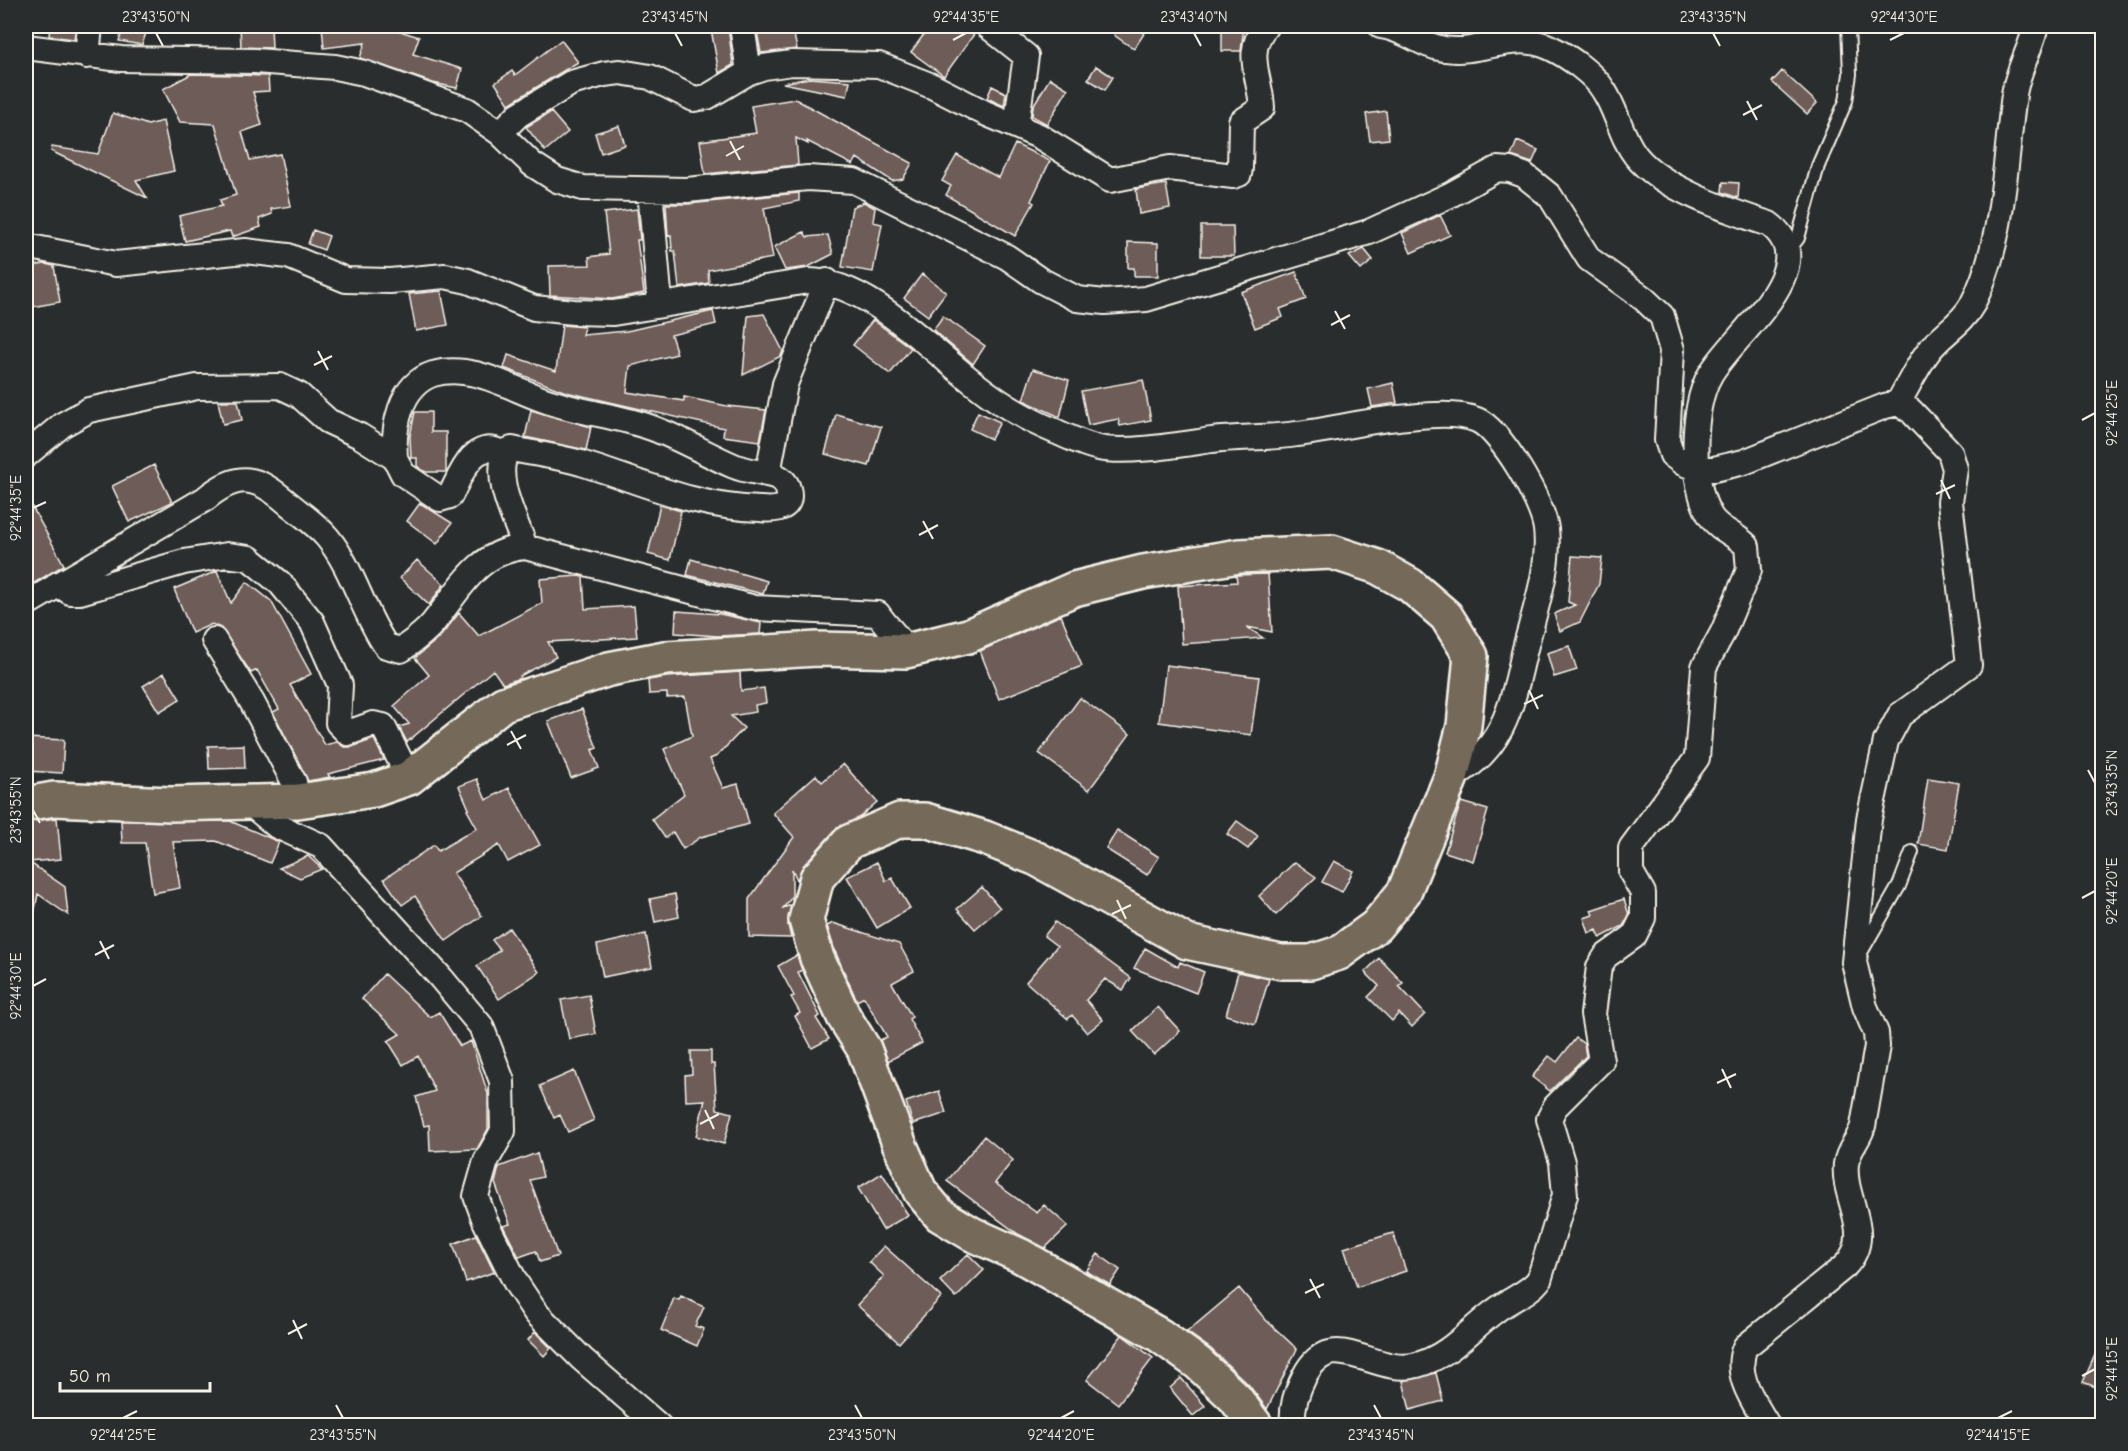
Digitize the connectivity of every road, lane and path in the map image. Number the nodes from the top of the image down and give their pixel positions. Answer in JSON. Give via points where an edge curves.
{"nodes":[{"id":1,"x":90,"y":26,"type":"edge"},
{"id":2,"x":742,"y":26,"type":"edge"},
{"id":3,"x":988,"y":26,"type":"edge"},
{"id":4,"x":1266,"y":26,"type":"edge"},
{"id":5,"x":1381,"y":26,"type":"edge"},
{"id":6,"x":1848,"y":26,"type":"edge"},
{"id":7,"x":2036,"y":26,"type":"edge"},
{"id":8,"x":26,"y":47,"type":"edge"},
{"id":9,"x":87,"y":56,"type":"junction"},
{"id":10,"x":749,"y":72,"type":"junction"},
{"id":11,"x":1016,"y":126,"type":"junction"},
{"id":12,"x":500,"y":133,"type":"junction"},
{"id":13,"x":650,"y":190,"type":"junction"},
{"id":14,"x":26,"y":246,"type":"edge"},
{"id":15,"x":1788,"y":251,"type":"junction"},
{"id":16,"x":827,"y":281,"type":"junction"},
{"id":17,"x":660,"y":305,"type":"junction"},
{"id":18,"x":1898,"y":403,"type":"junction"},
{"id":19,"x":26,"y":455,"type":"edge"},
{"id":20,"x":395,"y":458,"type":"junction"},
{"id":21,"x":503,"y":458,"type":"junction"},
{"id":22,"x":1698,"y":469,"type":"junction"},
{"id":23,"x":768,"y":473,"type":"junction"},
{"id":24,"x":525,"y":547,"type":"junction"},
{"id":25,"x":58,"y":584,"type":"junction"},
{"id":26,"x":26,"y":604,"type":"edge"},
{"id":27,"x":214,"y":640,"type":"dead end"},
{"id":28,"x":906,"y":651,"type":"junction"},
{"id":29,"x":1451,"y":777,"type":"junction"},
{"id":30,"x":409,"y":778,"type":"junction"},
{"id":31,"x":298,"y":801,"type":"junction"},
{"id":32,"x":248,"y":802,"type":"junction"},
{"id":33,"x":26,"y":804,"type":"edge"},
{"id":34,"x":1912,"y":852,"type":"dead end"},
{"id":35,"x":1854,"y":962,"type":"junction"},
{"id":36,"x":660,"y":1425,"type":"edge"},
{"id":37,"x":1256,"y":1425,"type":"edge"},
{"id":38,"x":1293,"y":1425,"type":"edge"},
{"id":39,"x":1768,"y":1425,"type":"edge"}],
"edges":[{"from":1,"to":9,"type":"street"},
{"from":2,"to":10,"type":"street"},
{"from":3,"to":11,"type":"street","via":[[1026,56]]},
{"from":4,"to":11,"type":"street","via":[[1257,36],[1253,62],[1262,108],[1241,122],[1239,174],[1170,168],[1110,180]]},
{"from":5,"to":15,"type":"street","via":[[1444,49],[1471,50],[1509,40],[1552,48],[1598,83],[1636,156],[1653,171],[1685,192],[1769,224],[1779,231]]},
{"from":6,"to":15,"type":"lane","via":[[1850,74],[1846,101],[1818,166],[1798,238]]},
{"from":7,"to":18,"type":"street","via":[[2014,93],[2001,205],[1981,283],[1964,317],[1928,351]]},
{"from":8,"to":9,"type":"street"},
{"from":9,"to":12,"type":"street","via":[[335,67],[364,73],[467,110]]},
{"from":10,"to":11,"type":"street","via":[[792,63],[879,65]]},
{"from":10,"to":12,"type":"street","via":[[706,97],[694,99],[634,74],[620,72],[586,78],[571,82],[532,105]]},
{"from":12,"to":13,"type":"street","via":[[531,165],[557,180],[583,188]]},
{"from":13,"to":17,"type":"street"},
{"from":13,"to":22,"type":"street","via":[[736,187],[808,178],[854,182],[1007,257],[1077,299],[1105,302],[1146,299],[1369,232],[1497,170],[1510,170],[1524,175],[1550,196],[1589,259],[1662,316],[1672,350],[1667,440],[1672,455]]},
{"from":14,"to":17,"type":"street","via":[[116,264],[245,251],[288,256],[346,280],[445,276],[468,281],[534,308],[614,313]]},
{"from":15,"to":22,"type":"street","via":[[1784,274],[1758,315],[1716,364],[1700,394],[1696,420]]},
{"from":16,"to":17,"type":"street"},
{"from":16,"to":23,"type":"street","via":[[785,384]]},
{"from":16,"to":29,"type":"street","via":[[876,304],[1009,408],[1055,432],[1101,449],[1298,434],[1360,421],[1414,417],[1478,420],[1496,436],[1529,486],[1546,526],[1546,550],[1511,709],[1502,732],[1471,767]]},
{"from":18,"to":22,"type":"street","via":[[1744,462]]},
{"from":18,"to":35,"type":"street","via":[[1911,411],[1950,452],[1954,483],[1950,501],[1969,665],[1900,715],[1886,741],[1869,819]]},
{"from":19,"to":20,"type":"street","via":[[62,425],[88,410],[217,385],[285,386],[328,421]]},
{"from":20,"to":21,"type":"street","via":[[403,474],[445,500],[467,461],[478,453],[494,450]]},
{"from":20,"to":23,"type":"street","via":[[393,439],[398,413],[416,383],[436,373],[466,372],[552,403],[649,427],[736,467]]},
{"from":21,"to":23,"type":"street","via":[[512,449],[583,464],[687,500],[720,507],[774,510],[785,505],[789,491],[783,480]]},
{"from":21,"to":24,"type":"street","via":[[505,485]]},
{"from":22,"to":38,"type":"street","via":[[1710,517],[1746,546],[1749,570],[1704,667],[1697,759],[1631,848],[1631,872],[1643,893],[1643,918],[1634,936],[1606,956],[1599,967],[1593,1014],[1601,1061],[1555,1107],[1549,1119],[1562,1162],[1565,1195],[1539,1280],[1431,1361],[1403,1367],[1337,1352],[1318,1357],[1295,1398]]},
{"from":24,"to":25,"type":"street","via":[[495,554],[480,564],[432,624],[401,650],[386,646],[372,626],[327,537],[276,492],[251,480],[222,484],[205,499]]},
{"from":24,"to":28,"type":"street","via":[[755,608],[878,614]]},
{"from":25,"to":26,"type":"street"},
{"from":25,"to":30,"type":"street","via":[[70,592],[80,592],[184,562],[227,555],[249,558],[280,583],[312,622],[340,685],[337,717],[343,730],[348,733],[373,724],[383,726]]},
{"from":27,"to":31,"type":"street","via":[[289,772]]},
{"from":28,"to":29,"type":"main road","via":[[969,636],[1074,588],[1239,556],[1332,552],[1378,567],[1410,585],[1446,616],[1471,656],[1464,726]]},
{"from":28,"to":30,"type":"main road","via":[[817,649],[665,658],[609,669],[503,704]]},
{"from":29,"to":37,"type":"main road","via":[[1404,892],[1376,926],[1339,953],[1311,963],[1281,962],[1187,942],[1037,859],[925,820],[900,820],[849,842],[817,878],[806,920],[818,957],[844,1017],[864,1049],[920,1191],[940,1215],[1159,1335],[1213,1377]]},
{"from":30,"to":31,"type":"main road","via":[[374,790]]},
{"from":31,"to":32,"type":"main road"},
{"from":32,"to":33,"type":"main road","via":[[171,804],[54,799]]},
{"from":32,"to":36,"type":"street","via":[[277,826],[321,846],[481,1026],[502,1081],[503,1131],[486,1161],[476,1196],[485,1221],[536,1313],[582,1359]]},
{"from":34,"to":35,"type":"lane","via":[[1899,886]]},
{"from":35,"to":39,"type":"street","via":[[1877,1046],[1863,1126],[1846,1164],[1859,1244],[1845,1266],[1745,1347],[1741,1373]]}]}
